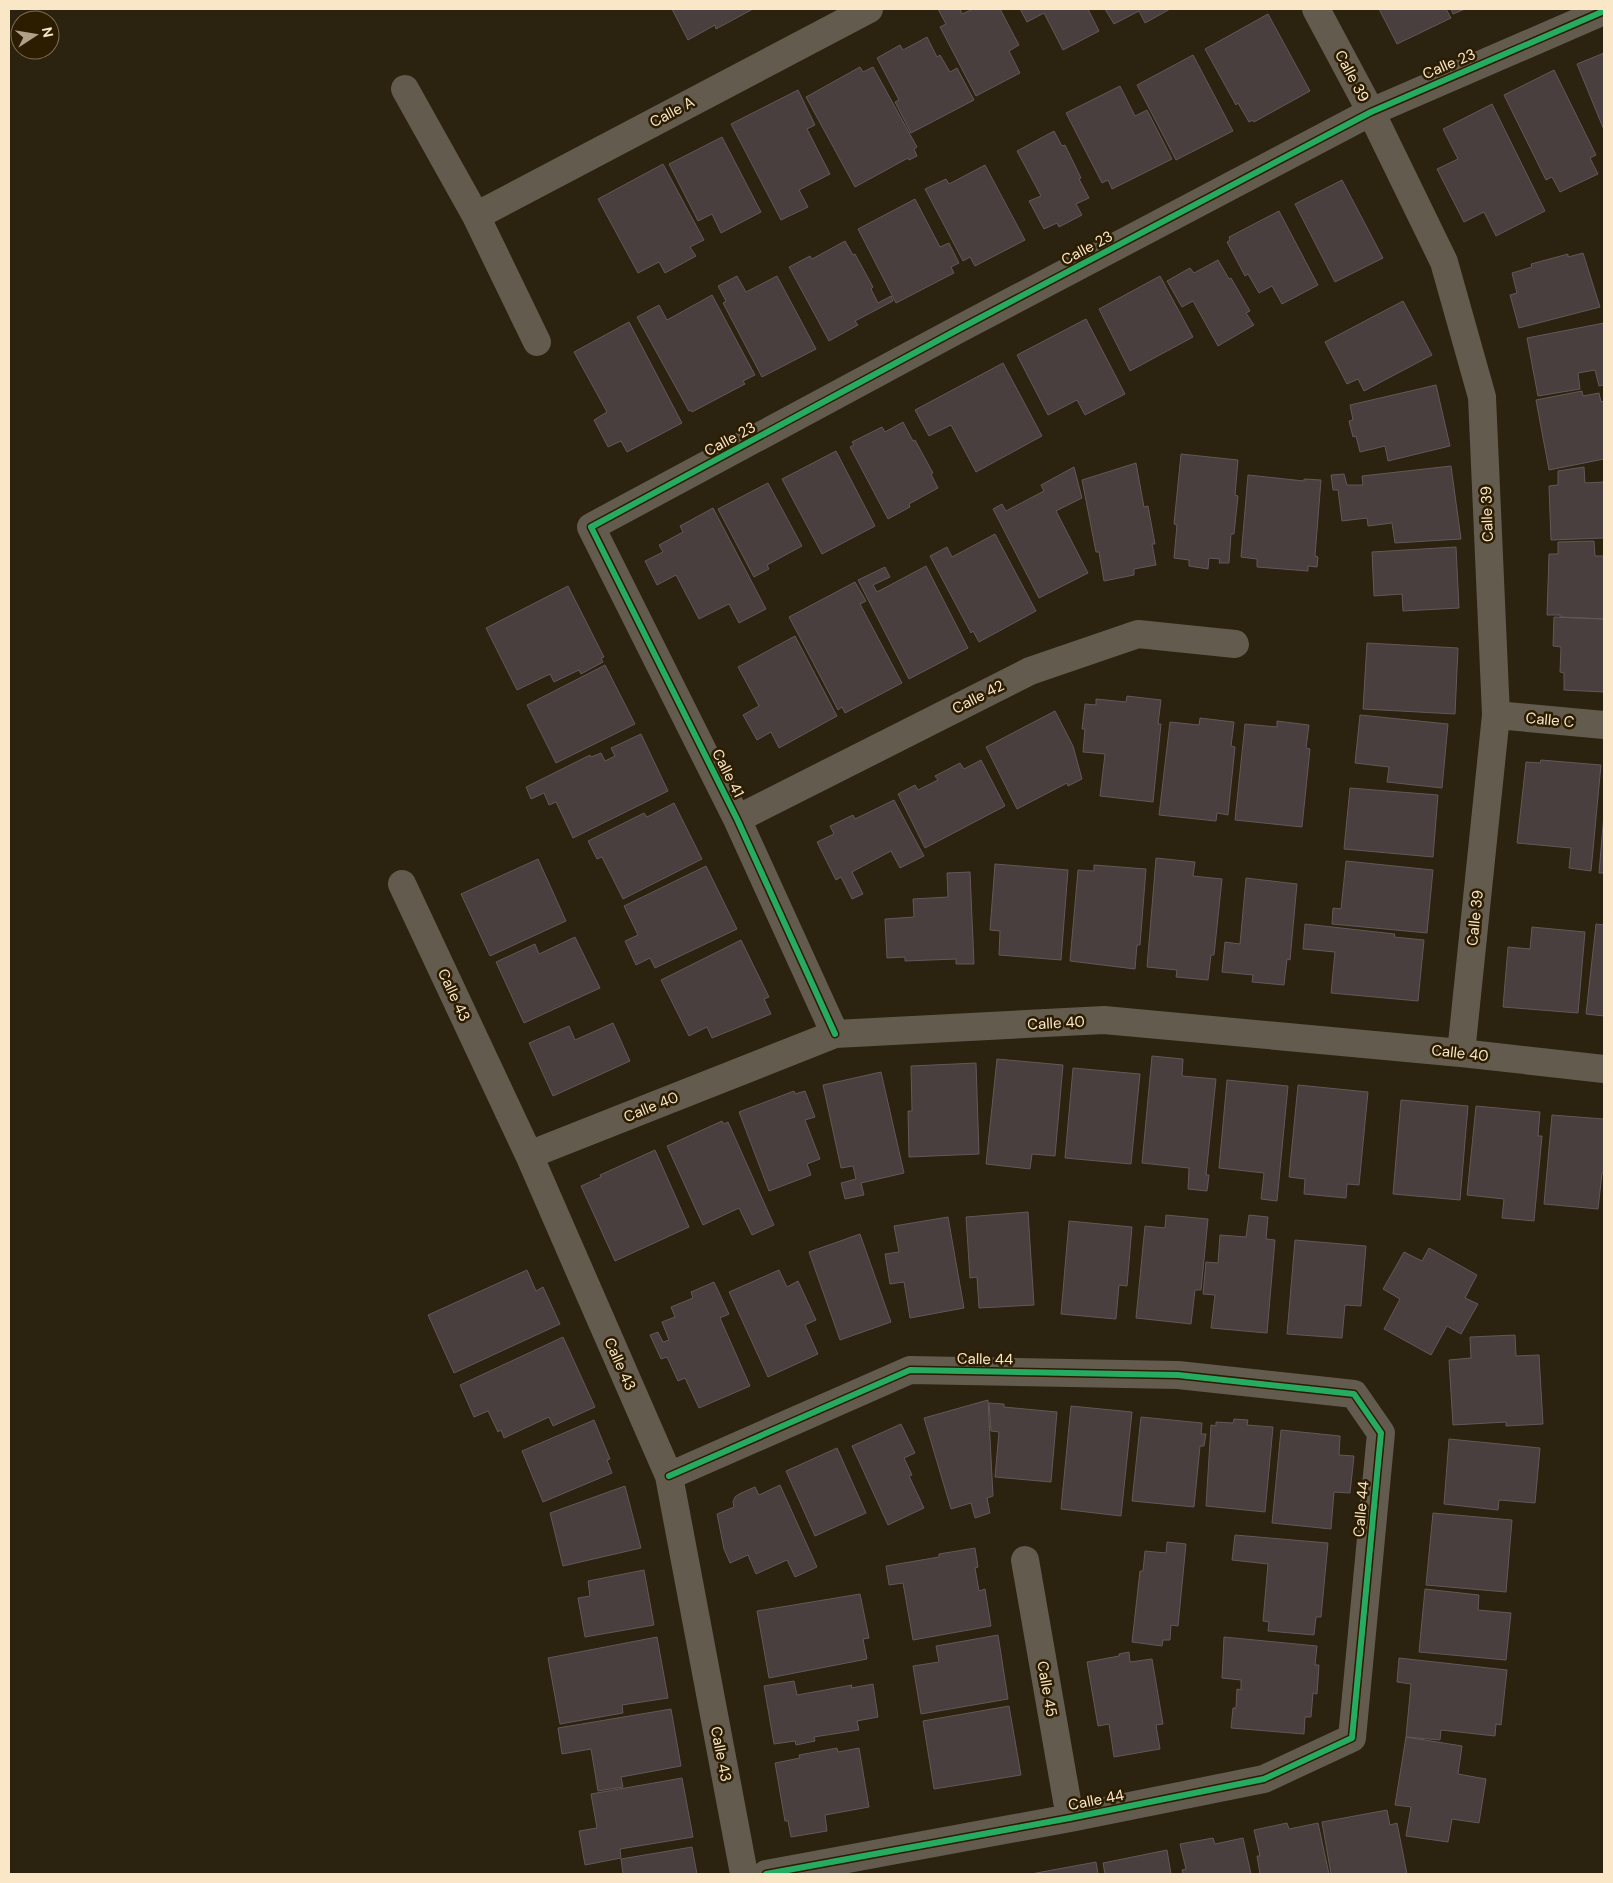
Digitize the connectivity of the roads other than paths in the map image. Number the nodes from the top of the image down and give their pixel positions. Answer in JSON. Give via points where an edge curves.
{"nodes":[{"id":1,"x":869,"y":9,"type":"edge"},
{"id":2,"x":1316,"y":9,"type":"edge"},
{"id":3,"x":1604,"y":11,"type":"edge"},
{"id":4,"x":404,"y":89,"type":"dead end"},
{"id":5,"x":1371,"y":112,"type":"junction"},
{"id":6,"x":476,"y":216,"type":"junction"},
{"id":7,"x":538,"y":342,"type":"dead end"},
{"id":8,"x":591,"y":527,"type":"joint"},
{"id":9,"x":1235,"y":644,"type":"dead end"},
{"id":10,"x":1496,"y":716,"type":"junction"},
{"id":11,"x":1604,"y":725,"type":"edge"},
{"id":12,"x":737,"y":819,"type":"junction"},
{"id":13,"x":402,"y":884,"type":"dead end"},
{"id":14,"x":834,"y":1034,"type":"junction"},
{"id":15,"x":1461,"y":1053,"type":"junction"},
{"id":16,"x":1604,"y":1069,"type":"edge"},
{"id":17,"x":529,"y":1155,"type":"junction"},
{"id":18,"x":669,"y":1476,"type":"junction"},
{"id":19,"x":1025,"y":1560,"type":"dead end"},
{"id":20,"x":1070,"y":1818,"type":"junction"},
{"id":21,"x":744,"y":1874,"type":"edge"},
{"id":22,"x":766,"y":1874,"type":"edge"}],
"edges":[{"from":1,"to":6,"type":"street","name":"Calle A"},
{"from":2,"to":5,"type":"street","name":"Calle 39"},
{"from":3,"to":5,"type":"street","name":"Calle 23"},
{"from":4,"to":6,"type":"street"},
{"from":5,"to":8,"type":"street","name":"Calle 23"},
{"from":5,"to":10,"type":"street","name":"Calle 39","via":[[1444,262],[1482,397]]},
{"from":6,"to":7,"type":"street"},
{"from":8,"to":12,"type":"street","name":"Calle 41"},
{"from":9,"to":12,"type":"street","name":"Calle 42","via":[[1138,634],[1030,671]]},
{"from":10,"to":11,"type":"street","name":"Calle C"},
{"from":10,"to":15,"type":"street","name":"Calle 39"},
{"from":12,"to":14,"type":"street","name":"Calle 41"},
{"from":13,"to":17,"type":"street","name":"Calle 43"},
{"from":14,"to":15,"type":"street","name":"Calle 40","via":[[1104,1020]]},
{"from":14,"to":17,"type":"street","name":"Calle 40"},
{"from":15,"to":16,"type":"street","name":"Calle 40"},
{"from":17,"to":18,"type":"street","name":"Calle 43"},
{"from":18,"to":20,"type":"street","name":"Calle 44","via":[[910,1370],[1178,1376],[1354,1394],[1381,1433],[1352,1738],[1264,1779]]},
{"from":18,"to":21,"type":"street","name":"Calle 43"},
{"from":19,"to":20,"type":"street","name":"Calle 45"},
{"from":20,"to":22,"type":"street","name":"Calle 44"}]}
